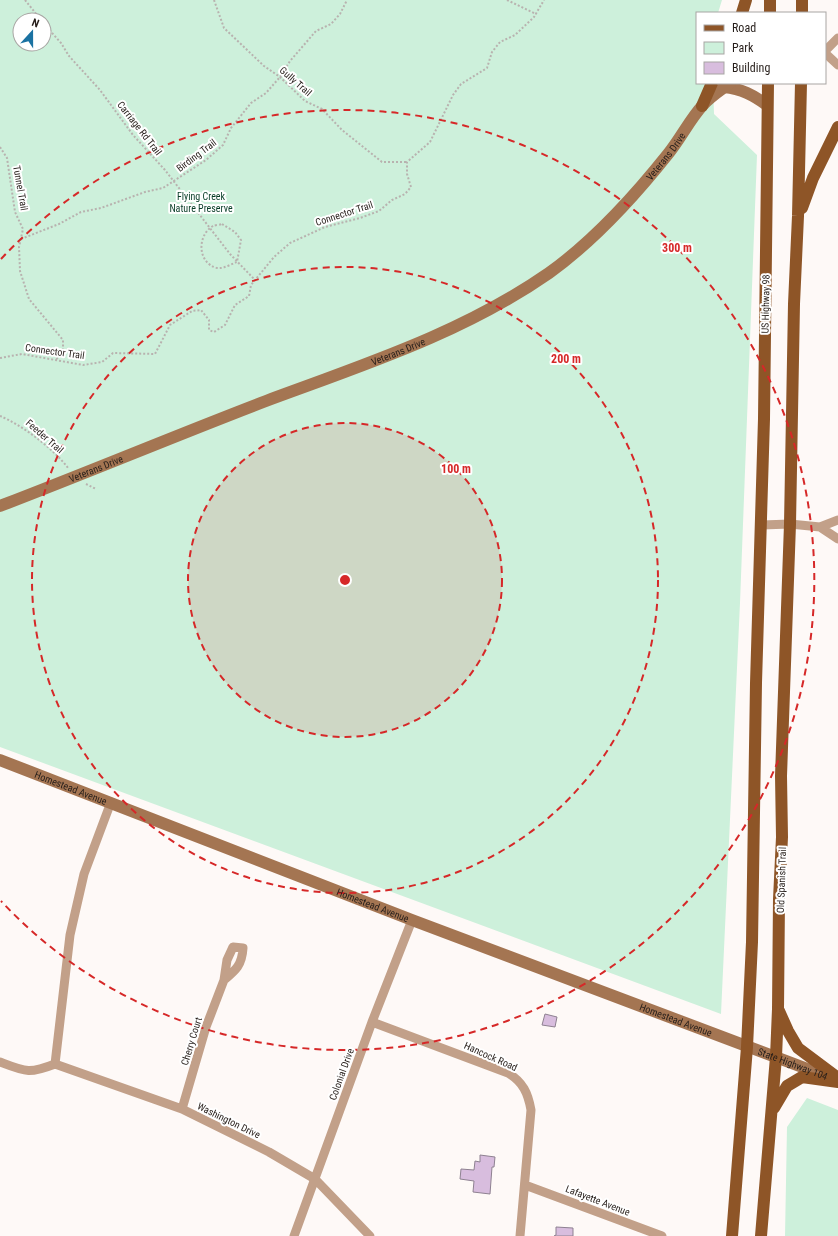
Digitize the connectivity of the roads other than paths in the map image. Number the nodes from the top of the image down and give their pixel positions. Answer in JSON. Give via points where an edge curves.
{"nodes":[{"id":1,"x":746,"y":0,"type":"edge"},
{"id":2,"x":770,"y":0,"type":"edge"},
{"id":3,"x":802,"y":0,"type":"edge"},
{"id":4,"x":742,"y":12,"type":"edge"},
{"id":5,"x":770,"y":12,"type":"edge"},
{"id":6,"x":802,"y":12,"type":"edge"},
{"id":7,"x":838,"y":38,"type":"edge"},
{"id":8,"x":826,"y":51,"type":"edge"},
{"id":9,"x":826,"y":53,"type":"edge"},
{"id":10,"x":838,"y":65,"type":"edge"},
{"id":11,"x":712,"y":84,"type":"edge"},
{"id":12,"x":768,"y":84,"type":"edge"},
{"id":13,"x":801,"y":84,"type":"edge"},
{"id":14,"x":727,"y":85,"type":"edge"},
{"id":15,"x":767,"y":105,"type":"junction"},
{"id":16,"x":702,"y":106,"type":"junction"},
{"id":17,"x":838,"y":127,"type":"edge"},
{"id":18,"x":798,"y":216,"type":"junction"},
{"id":19,"x":0,"y":506,"type":"edge"},
{"id":20,"x":838,"y":520,"type":"edge"},
{"id":21,"x":790,"y":524,"type":"junction"},
{"id":22,"x":762,"y":525,"type":"junction"},
{"id":23,"x":820,"y":527,"type":"junction"},
{"id":24,"x":838,"y":539,"type":"edge"},
{"id":25,"x":0,"y":760,"type":"edge"},
{"id":26,"x":111,"y":802,"type":"junction"},
{"id":27,"x":412,"y":920,"type":"junction"},
{"id":28,"x":224,"y":980,"type":"dead end"},
{"id":29,"x":778,"y":1009,"type":"junction"},
{"id":30,"x":372,"y":1022,"type":"junction"},
{"id":31,"x":747,"y":1047,"type":"junction"},
{"id":32,"x":776,"y":1058,"type":"junction"},
{"id":33,"x":0,"y":1062,"type":"edge"},
{"id":34,"x":55,"y":1064,"type":"junction"},
{"id":35,"x":838,"y":1080,"type":"edge"},
{"id":36,"x":182,"y":1109,"type":"junction"},
{"id":37,"x":772,"y":1111,"type":"junction"},
{"id":38,"x":314,"y":1179,"type":"junction"},
{"id":39,"x":525,"y":1185,"type":"junction"},
{"id":40,"x":294,"y":1236,"type":"edge"},
{"id":41,"x":370,"y":1236,"type":"edge"},
{"id":42,"x":520,"y":1236,"type":"edge"},
{"id":43,"x":662,"y":1236,"type":"edge"},
{"id":44,"x":732,"y":1236,"type":"edge"},
{"id":45,"x":762,"y":1236,"type":"edge"}],
"edges":[{"from":1,"to":4,"type":"main road"},
{"from":2,"to":5,"type":"main road"},
{"from":3,"to":6,"type":"main road"},
{"from":7,"to":8,"type":"street"},
{"from":9,"to":10,"type":"street"},
{"from":11,"to":16,"type":"main road"},
{"from":12,"to":15,"type":"main road","name":"US Highway 98"},
{"from":13,"to":18,"type":"main road"},
{"from":14,"to":15,"type":"street","name":"Veterans Drive","via":[[754,96]]},
{"from":14,"to":16,"type":"street","name":"Veterans Drive"},
{"from":15,"to":22,"type":"main road","name":"US Highway 98"},
{"from":16,"to":19,"type":"street","name":"Veterans Drive","via":[[644,184],[596,235],[550,272],[499,304],[447,331],[402,350],[179,434]]},
{"from":17,"to":18,"type":"main road"},
{"from":18,"to":21,"type":"main road"},
{"from":20,"to":23,"type":"street"},
{"from":21,"to":22,"type":"street"},
{"from":21,"to":23,"type":"street"},
{"from":21,"to":29,"type":"main road","name":"Old Spanish Trail","via":[[781,776]]},
{"from":22,"to":31,"type":"main road"},
{"from":23,"to":24,"type":"street"},
{"from":25,"to":26,"type":"street","name":"Homestead Avenue"},
{"from":26,"to":27,"type":"street","name":"Homestead Avenue"},
{"from":26,"to":34,"type":"street","via":[[84,874],[70,935]]},
{"from":27,"to":30,"type":"street","name":"Colonial Drive"},
{"from":27,"to":31,"type":"street","name":"Homestead Avenue"},
{"from":28,"to":36,"type":"street","name":"Cherry Court","via":[[206,1027]]},
{"from":29,"to":32,"type":"main road","name":"Old Spanish Trail"},
{"from":29,"to":35,"type":"main road","via":[[798,1048]]},
{"from":30,"to":38,"type":"street","name":"Colonial Drive"},
{"from":30,"to":39,"type":"street","name":"Hancock Road","via":[[516,1078],[524,1087],[531,1110]]},
{"from":31,"to":32,"type":"street","name":"State Highway 104"},
{"from":31,"to":44,"type":"main road"},
{"from":32,"to":35,"type":"street","name":"State Highway 104"},
{"from":32,"to":37,"type":"main road","name":"Old Spanish Trail"},
{"from":33,"to":34,"type":"street","via":[[24,1072],[36,1072]]},
{"from":34,"to":36,"type":"street","name":"Washington Drive"},
{"from":35,"to":37,"type":"main road","via":[[802,1077],[786,1086]]},
{"from":36,"to":38,"type":"street","name":"Washington Drive","via":[[268,1152]]},
{"from":37,"to":45,"type":"main road","name":"Old Spanish Trail"},
{"from":38,"to":40,"type":"street","name":"Colonial Drive"},
{"from":38,"to":41,"type":"street","name":"Washington Drive"},
{"from":39,"to":42,"type":"street","name":"Hancock Road"},
{"from":39,"to":43,"type":"street","name":"Lafayette Avenue"}]}
